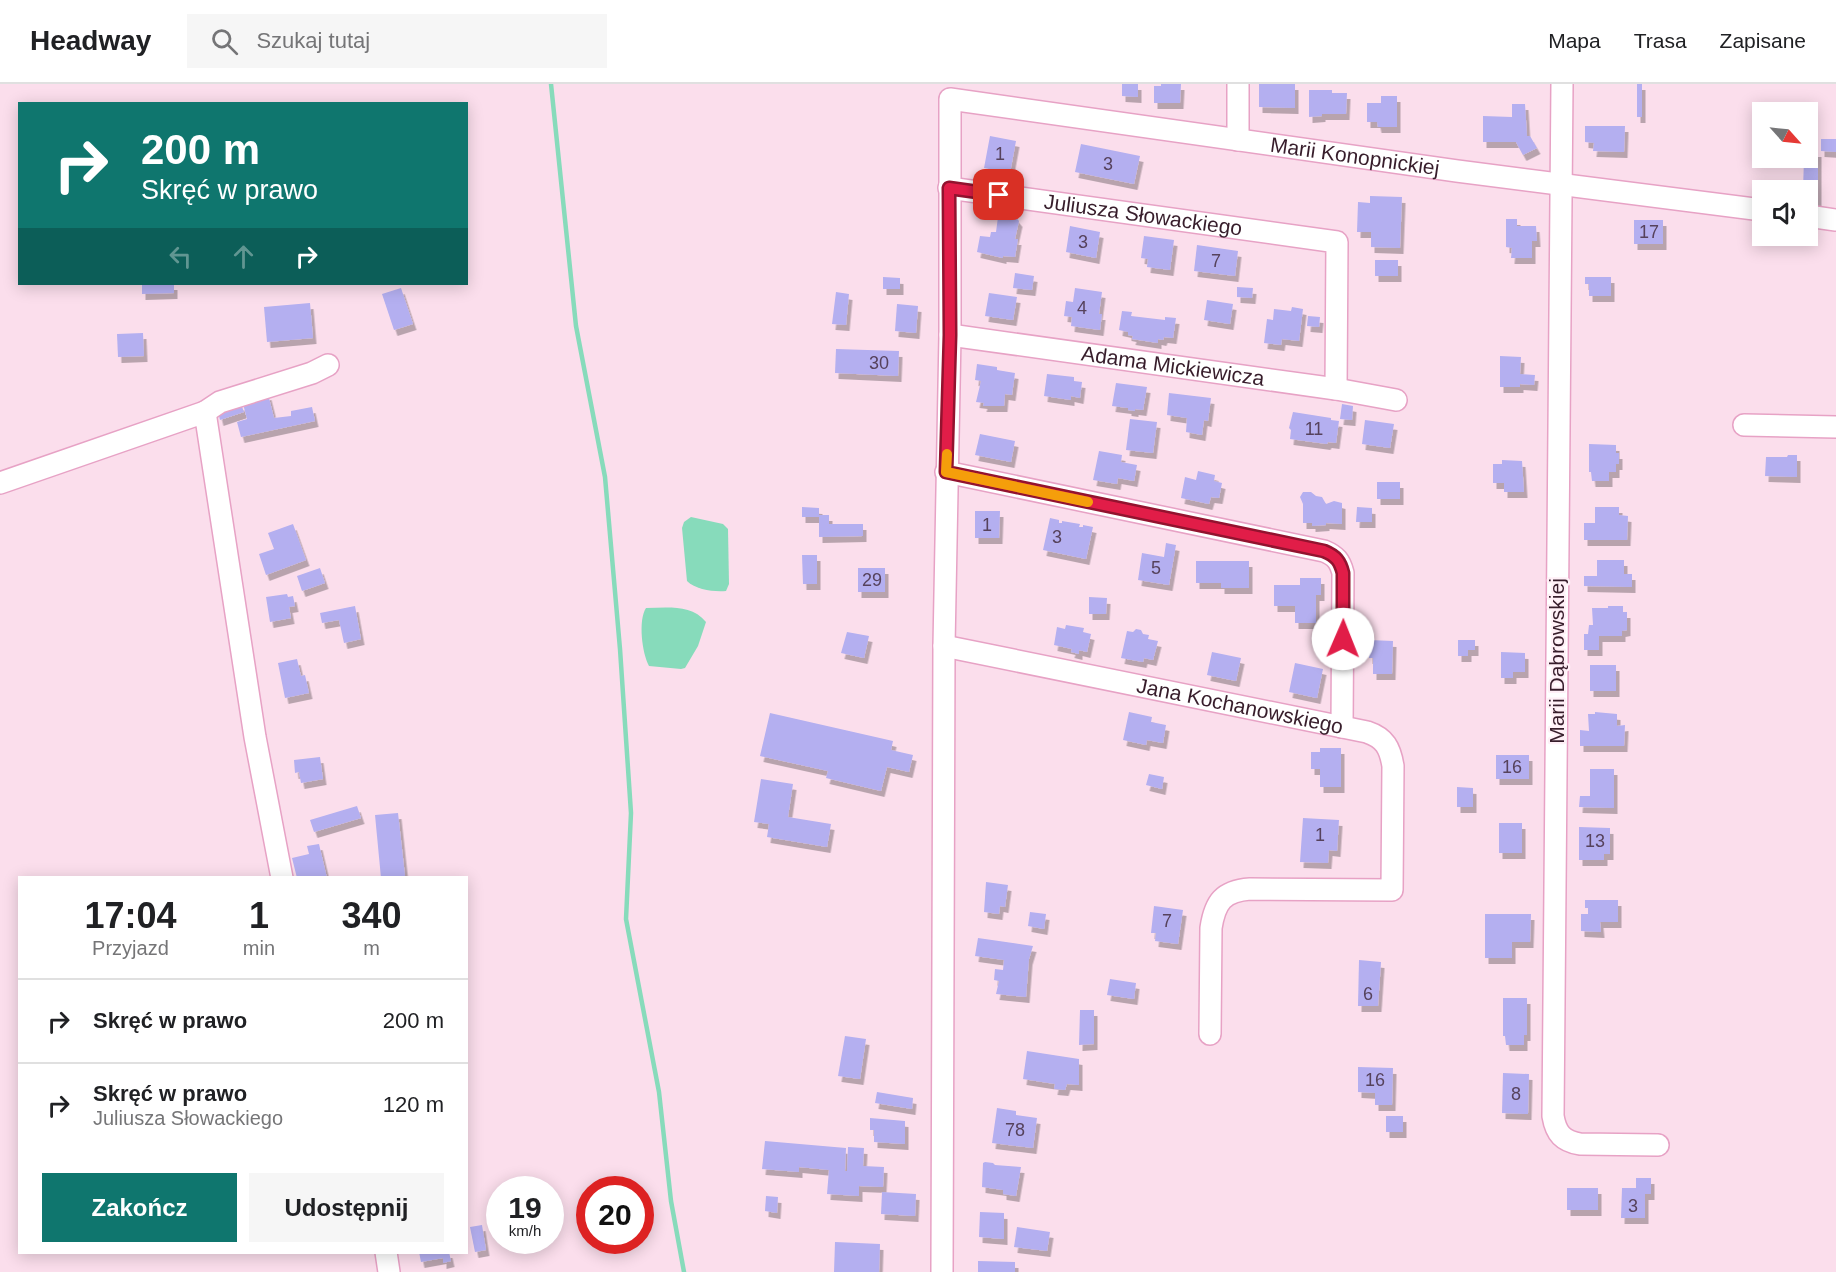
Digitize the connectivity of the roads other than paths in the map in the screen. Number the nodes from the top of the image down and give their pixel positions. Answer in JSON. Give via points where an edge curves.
{"nodes":[{"id":1,"x":1238,"y":84,"type":"edge"},
{"id":2,"x":1562,"y":84,"type":"edge"},
{"id":3,"x":1238,"y":140,"type":"junction"},
{"id":4,"x":1561,"y":184,"type":"junction"},
{"id":5,"x":949,"y":188,"type":"junction"},
{"id":6,"x":1752,"y":209,"type":"edge"},
{"id":7,"x":1818,"y":217,"type":"edge"},
{"id":8,"x":1836,"y":220,"type":"edge"},
{"id":9,"x":950,"y":335,"type":"junction"},
{"id":10,"x":328,"y":365,"type":"dead end"},
{"id":11,"x":1336,"y":389,"type":"junction"},
{"id":12,"x":1396,"y":400,"type":"dead end"},
{"id":13,"x":205,"y":412,"type":"junction"},
{"id":14,"x":1744,"y":425,"type":"dead end"},
{"id":15,"x":1836,"y":428,"type":"edge"},
{"id":16,"x":946,"y":472,"type":"junction"},
{"id":17,"x":0,"y":483,"type":"edge"},
{"id":18,"x":944,"y":646,"type":"junction"},
{"id":19,"x":1342,"y":727,"type":"junction"},
{"id":20,"x":282,"y":876,"type":"edge"},
{"id":21,"x":1210,"y":1034,"type":"dead end"},
{"id":22,"x":1658,"y":1145,"type":"dead end"},
{"id":23,"x":386,"y":1254,"type":"edge"},
{"id":24,"x":389,"y":1272,"type":"edge"},
{"id":25,"x":942,"y":1272,"type":"edge"}],
"edges":[{"from":1,"to":3,"type":"street"},
{"from":2,"to":4,"type":"street","name":"Marii Dąbrowskiej"},
{"from":3,"to":4,"type":"street","name":"Marii Konopnickiej"},
{"from":3,"to":5,"type":"street","name":"Marii Konopnickiej","via":[[950,99]]},
{"from":4,"to":6,"type":"street","name":"Marii Konopnickiej"},
{"from":4,"to":22,"type":"street","name":"Marii Dąbrowskiej","via":[[1553,1116],[1555,1129],[1570,1142]]},
{"from":5,"to":9,"type":"street"},
{"from":5,"to":11,"type":"street","name":"Juliusza Słowackiego","via":[[1337,242]]},
{"from":7,"to":8,"type":"street"},
{"from":9,"to":11,"type":"street","name":"Adama Mickiewicza"},
{"from":9,"to":16,"type":"street"},
{"from":10,"to":13,"type":"street","via":[[228,399]]},
{"from":11,"to":12,"type":"street","name":"Adama Mickiewicza"},
{"from":13,"to":17,"type":"street"},
{"from":13,"to":20,"type":"street","via":[[255,736]]},
{"from":14,"to":15,"type":"street"},
{"from":16,"to":18,"type":"street"},
{"from":16,"to":19,"type":"street","via":[[1334,555],[1343,573]]},
{"from":18,"to":19,"type":"street","name":"Jana Kochanowskiego"},
{"from":18,"to":25,"type":"street"},
{"from":19,"to":21,"type":"street","name":"Jana Kochanowskiego","via":[[1378,736],[1391,753],[1392,890],[1250,889],[1226,895],[1218,903],[1210,928]]},
{"from":23,"to":24,"type":"street"}]}
